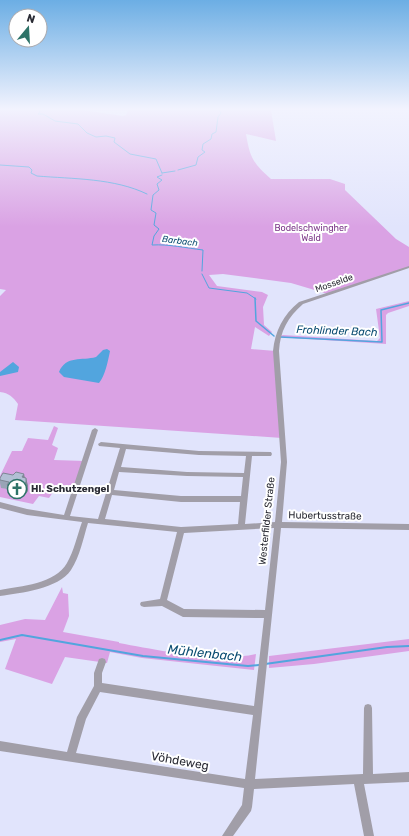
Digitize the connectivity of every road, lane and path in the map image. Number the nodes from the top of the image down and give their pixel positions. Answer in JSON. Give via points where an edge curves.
{"nodes":[{"id":1,"x":409,"y":267,"type":"edge"},
{"id":2,"x":278,"y":333,"type":"joint"},
{"id":3,"x":95,"y":430,"type":"dead end"},
{"id":4,"x":101,"y":444,"type":"dead end"},
{"id":5,"x":124,"y":446,"type":"junction"},
{"id":6,"x":249,"y":454,"type":"junction"},
{"id":7,"x":269,"y":454,"type":"dead end"},
{"id":8,"x":117,"y":469,"type":"junction"},
{"id":9,"x":246,"y":475,"type":"junction"},
{"id":10,"x":110,"y":492,"type":"junction"},
{"id":11,"x":243,"y":499,"type":"junction"},
{"id":12,"x":0,"y":505,"type":"edge"},
{"id":13,"x":66,"y":518,"type":"junction"},
{"id":14,"x":86,"y":520,"type":"junction"},
{"id":15,"x":101,"y":521,"type":"junction"},
{"id":16,"x":278,"y":525,"type":"junction"},
{"id":17,"x":241,"y":527,"type":"junction"},
{"id":18,"x":409,"y":527,"type":"edge"},
{"id":19,"x":181,"y":530,"type":"junction"},
{"id":20,"x":0,"y":593,"type":"edge"},
{"id":21,"x":163,"y":602,"type":"junction"},
{"id":22,"x":144,"y":604,"type":"dead end"},
{"id":23,"x":267,"y":614,"type":"junction"},
{"id":24,"x":102,"y":662,"type":"dead end"},
{"id":25,"x":98,"y":687,"type":"junction"},
{"id":26,"x":368,"y":708,"type":"dead end"},
{"id":27,"x":256,"y":710,"type":"junction"},
{"id":28,"x":0,"y":746,"type":"edge"},
{"id":29,"x":70,"y":757,"type":"junction"},
{"id":30,"x":409,"y":777,"type":"edge"},
{"id":31,"x":358,"y":779,"type":"junction"},
{"id":32,"x":368,"y":779,"type":"junction"},
{"id":33,"x":249,"y":784,"type":"junction"},
{"id":34,"x":227,"y":836,"type":"edge"},
{"id":35,"x":369,"y":836,"type":"edge"}],
"edges":[{"from":1,"to":2,"type":"street","name":"Mosselde","via":[[301,303],[292,310]]},
{"from":2,"to":16,"type":"street","name":"Westerfilder Straße","via":[[276,351],[284,462]]},
{"from":3,"to":13,"type":"street"},
{"from":4,"to":5,"type":"street"},
{"from":5,"to":6,"type":"street","via":[[199,453]]},
{"from":5,"to":8,"type":"street"},
{"from":6,"to":7,"type":"street"},
{"from":6,"to":9,"type":"street"},
{"from":8,"to":9,"type":"street"},
{"from":8,"to":10,"type":"street"},
{"from":9,"to":11,"type":"street"},
{"from":10,"to":11,"type":"street","via":[[181,499]]},
{"from":10,"to":15,"type":"street"},
{"from":11,"to":17,"type":"street"},
{"from":12,"to":13,"type":"street","name":"Hubertusstraße"},
{"from":13,"to":14,"type":"street","name":"Hubertusstraße"},
{"from":14,"to":15,"type":"street","name":"Hubertusstraße"},
{"from":14,"to":20,"type":"street","via":[[72,558],[61,576],[52,581]]},
{"from":15,"to":19,"type":"street","name":"Hubertusstraße"},
{"from":16,"to":17,"type":"street","name":"Hubertusstraße"},
{"from":16,"to":18,"type":"street","name":"Hubertusstraße"},
{"from":16,"to":23,"type":"street","name":"Westerfilder Straße"},
{"from":17,"to":19,"type":"street","name":"Hubertusstraße"},
{"from":19,"to":21,"type":"street"},
{"from":21,"to":22,"type":"street"},
{"from":21,"to":23,"type":"street","via":[[183,613]]},
{"from":23,"to":27,"type":"street","name":"Westerfilder Straße"},
{"from":24,"to":25,"type":"street","via":[[98,673]]},
{"from":25,"to":27,"type":"street"},
{"from":25,"to":29,"type":"street","via":[[82,717]]},
{"from":26,"to":32,"type":"street"},
{"from":27,"to":33,"type":"street","name":"Westerfilder Straße"},
{"from":28,"to":29,"type":"street","name":"Vöhdeweg"},
{"from":29,"to":33,"type":"street","name":"Vöhdeweg"},
{"from":30,"to":32,"type":"street","name":"Vöhdeweg"},
{"from":31,"to":32,"type":"street","name":"Vöhdeweg"},
{"from":31,"to":33,"type":"street","name":"Vöhdeweg"},
{"from":31,"to":35,"type":"street"},
{"from":33,"to":34,"type":"street","name":"Westerfilder Straße","via":[[247,808]]}]}
